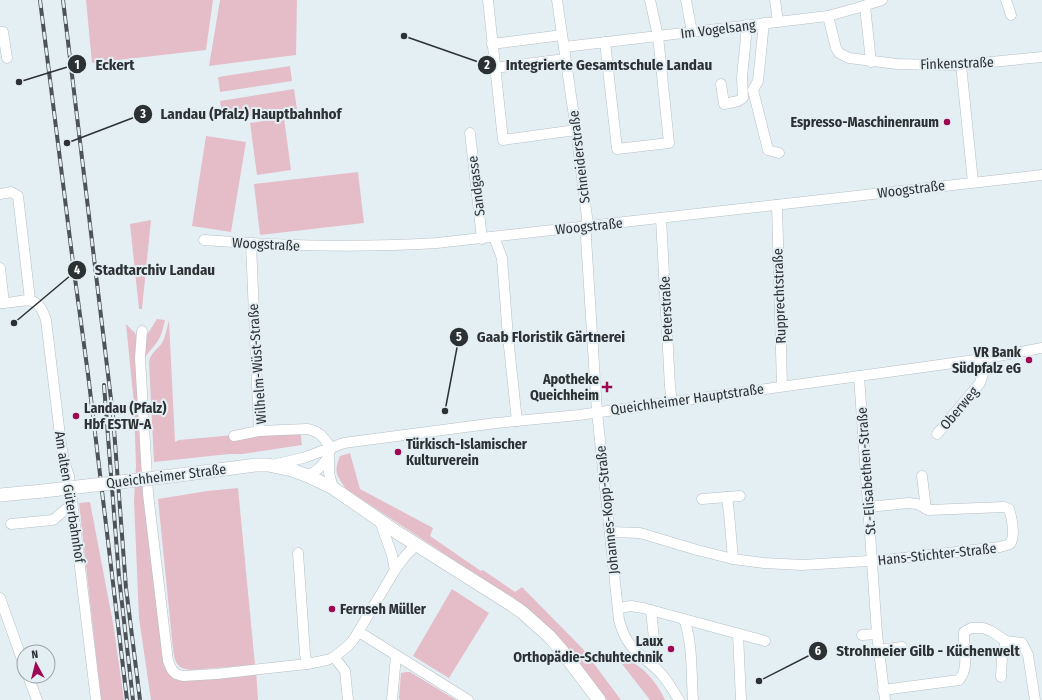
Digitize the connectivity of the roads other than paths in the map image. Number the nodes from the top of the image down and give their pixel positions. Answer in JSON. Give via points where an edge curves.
{"nodes":[{"id":1,"x":488,"y":0,"type":"edge"},
{"id":2,"x":557,"y":0,"type":"edge"},
{"id":3,"x":650,"y":0,"type":"edge"},
{"id":4,"x":686,"y":0,"type":"edge"},
{"id":5,"x":775,"y":0,"type":"edge"},
{"id":6,"x":882,"y":0,"type":"edge"},
{"id":7,"x":1006,"y":0,"type":"edge"},
{"id":8,"x":859,"y":5,"type":"edge"},
{"id":9,"x":1011,"y":15,"type":"dead end"},
{"id":10,"x":828,"y":16,"type":"junction"},
{"id":11,"x":778,"y":22,"type":"junction"},
{"id":12,"x":764,"y":23,"type":"junction"},
{"id":13,"x":746,"y":26,"type":"junction"},
{"id":14,"x":0,"y":32,"type":"edge"},
{"id":15,"x":692,"y":32,"type":"junction"},
{"id":16,"x":562,"y":35,"type":"junction"},
{"id":17,"x":658,"y":36,"type":"junction"},
{"id":18,"x":605,"y":42,"type":"junction"},
{"id":19,"x":492,"y":44,"type":"junction"},
{"id":20,"x":564,"y":47,"type":"junction"},
{"id":21,"x":1042,"y":57,"type":"edge"},
{"id":22,"x":7,"y":58,"type":"dead end"},
{"id":23,"x":566,"y":59,"type":"junction"},
{"id":24,"x":871,"y":62,"type":"junction"},
{"id":25,"x":961,"y":65,"type":"junction"},
{"id":26,"x":495,"y":68,"type":"junction"},
{"id":27,"x":721,"y":84,"type":"dead end"},
{"id":28,"x":576,"y":130,"type":"junction"},
{"id":29,"x":470,"y":133,"type":"dead end"},
{"id":30,"x":779,"y":153,"type":"dead end"},
{"id":31,"x":1042,"y":174,"type":"edge"},
{"id":32,"x":973,"y":182,"type":"junction"},
{"id":33,"x":0,"y":194,"type":"edge"},
{"id":34,"x":777,"y":205,"type":"junction"},
{"id":35,"x":661,"y":218,"type":"junction"},
{"id":36,"x":586,"y":226,"type":"junction"},
{"id":37,"x":494,"y":237,"type":"junction"},
{"id":38,"x":482,"y":239,"type":"junction"},
{"id":39,"x":204,"y":240,"type":"dead end"},
{"id":40,"x":251,"y":244,"type":"junction"},
{"id":41,"x":0,"y":268,"type":"edge"},
{"id":42,"x":30,"y":300,"type":"junction"},
{"id":43,"x":2,"y":303,"type":"edge"},
{"id":44,"x":142,"y":331,"type":"dead end"},
{"id":45,"x":1042,"y":348,"type":"edge"},
{"id":46,"x":982,"y":358,"type":"junction"},
{"id":47,"x":859,"y":376,"type":"junction"},
{"id":48,"x":782,"y":386,"type":"junction"},
{"id":49,"x":672,"y":401,"type":"junction"},
{"id":50,"x":597,"y":412,"type":"junction"},
{"id":51,"x":517,"y":421,"type":"junction"},
{"id":52,"x":259,"y":431,"type":"junction"},
{"id":53,"x":937,"y":434,"type":"dead end"},
{"id":54,"x":234,"y":436,"type":"dead end"},
{"id":55,"x":330,"y":453,"type":"junction"},
{"id":56,"x":314,"y":454,"type":"junction"},
{"id":57,"x":268,"y":465,"type":"junction"},
{"id":58,"x":308,"y":476,"type":"junction"},
{"id":59,"x":922,"y":476,"type":"dead end"},
{"id":60,"x":333,"y":488,"type":"junction"},
{"id":61,"x":1,"y":496,"type":"edge"},
{"id":62,"x":740,"y":496,"type":"dead end"},
{"id":63,"x":726,"y":497,"type":"junction"},
{"id":64,"x":702,"y":499,"type":"dead end"},
{"id":65,"x":72,"y":504,"type":"junction"},
{"id":66,"x":868,"y":507,"type":"junction"},
{"id":67,"x":926,"y":509,"type":"junction"},
{"id":68,"x":380,"y":521,"type":"junction"},
{"id":69,"x":11,"y":524,"type":"dead end"},
{"id":70,"x":610,"y":532,"type":"junction"},
{"id":71,"x":417,"y":544,"type":"junction"},
{"id":72,"x":298,"y":554,"type":"dead end"},
{"id":73,"x":733,"y":559,"type":"junction"},
{"id":74,"x":872,"y":561,"type":"junction"},
{"id":75,"x":394,"y":570,"type":"junction"},
{"id":76,"x":0,"y":598,"type":"edge"},
{"id":77,"x":618,"y":608,"type":"junction"},
{"id":78,"x":651,"y":610,"type":"junction"},
{"id":79,"x":684,"y":619,"type":"junction"},
{"id":80,"x":359,"y":632,"type":"junction"},
{"id":81,"x":738,"y":634,"type":"junction"},
{"id":82,"x":862,"y":635,"type":"dead end"},
{"id":83,"x":877,"y":636,"type":"junction"},
{"id":84,"x":654,"y":639,"type":"dead end"},
{"id":85,"x":765,"y":641,"type":"dead end"},
{"id":86,"x":1006,"y":641,"type":"junction"},
{"id":87,"x":16,"y":644,"type":"edge"},
{"id":88,"x":902,"y":647,"type":"dead end"},
{"id":89,"x":879,"y":650,"type":"junction"},
{"id":90,"x":396,"y":656,"type":"junction"},
{"id":91,"x":334,"y":657,"type":"junction"},
{"id":92,"x":307,"y":664,"type":"junction"},
{"id":93,"x":1001,"y":678,"type":"dead end"},
{"id":94,"x":31,"y":684,"type":"edge"},
{"id":95,"x":884,"y":695,"type":"edge"},
{"id":96,"x":676,"y":697,"type":"edge"},
{"id":97,"x":37,"y":700,"type":"edge"},
{"id":98,"x":96,"y":700,"type":"edge"},
{"id":99,"x":348,"y":700,"type":"edge"},
{"id":100,"x":392,"y":700,"type":"edge"},
{"id":101,"x":468,"y":700,"type":"edge"},
{"id":102,"x":599,"y":700,"type":"edge"},
{"id":103,"x":693,"y":700,"type":"edge"},
{"id":104,"x":741,"y":700,"type":"edge"},
{"id":105,"x":1035,"y":700,"type":"edge"}],
"edges":[{"from":1,"to":19,"type":"street"},
{"from":2,"to":16,"type":"street","name":"Schneiderstraße"},
{"from":3,"to":17,"type":"street"},
{"from":4,"to":15,"type":"street"},
{"from":5,"to":11,"type":"street"},
{"from":6,"to":8,"type":"street","name":"Im Vogelsang"},
{"from":7,"to":9,"type":"street"},
{"from":8,"to":10,"type":"street","name":"Im Vogelsang"},
{"from":8,"to":24,"type":"street"},
{"from":10,"to":11,"type":"street","name":"Im Vogelsang"},
{"from":10,"to":24,"type":"street","name":"Finkenstraße","via":[[833,40],[839,53],[849,58]]},
{"from":11,"to":12,"type":"street","name":"Im Vogelsang"},
{"from":12,"to":13,"type":"street","name":"Im Vogelsang"},
{"from":12,"to":30,"type":"street","via":[[758,81],[753,90],[768,150]]},
{"from":13,"to":15,"type":"street","name":"Im Vogelsang"},
{"from":13,"to":27,"type":"street","via":[[743,98],[724,104]]},
{"from":14,"to":22,"type":"street","via":[[3,32]]},
{"from":15,"to":17,"type":"street","name":"Im Vogelsang"},
{"from":16,"to":19,"type":"street"},
{"from":16,"to":20,"type":"street","name":"Schneiderstraße"},
{"from":17,"to":18,"type":"street","name":"Im Vogelsang"},
{"from":17,"to":18,"type":"street","via":[[669,143],[617,149]]},
{"from":18,"to":20,"type":"street","name":"Im Vogelsang"},
{"from":19,"to":26,"type":"street"},
{"from":20,"to":23,"type":"street","name":"Schneiderstraße"},
{"from":21,"to":25,"type":"street","name":"Finkenstraße"},
{"from":23,"to":26,"type":"street"},
{"from":23,"to":28,"type":"street","name":"Schneiderstraße"},
{"from":24,"to":25,"type":"street","name":"Finkenstraße"},
{"from":25,"to":32,"type":"street"},
{"from":26,"to":28,"type":"street","via":[[503,140]]},
{"from":28,"to":36,"type":"street","name":"Schneiderstraße"},
{"from":29,"to":38,"type":"street","name":"Sandgasse"},
{"from":31,"to":32,"type":"street","name":"Woogstraße"},
{"from":32,"to":34,"type":"street","name":"Woogstraße"},
{"from":33,"to":42,"type":"street","via":[[11,192],[18,196]]},
{"from":34,"to":35,"type":"street","name":"Woogstraße"},
{"from":34,"to":48,"type":"street","name":"Rupprechtstraße"},
{"from":35,"to":36,"type":"street","name":"Woogstraße"},
{"from":35,"to":49,"type":"street","name":"Peterstraße"},
{"from":36,"to":37,"type":"street","name":"Woogstraße"},
{"from":36,"to":50,"type":"street","name":"Schneiderstraße"},
{"from":37,"to":38,"type":"street","name":"Woogstraße"},
{"from":37,"to":51,"type":"street","via":[[502,258]]},
{"from":38,"to":40,"type":"street","name":"Woogstraße","via":[[431,244],[340,247]]},
{"from":39,"to":40,"type":"street","name":"Woogstraße"},
{"from":40,"to":52,"type":"street","name":"Wilhelm-Wüst-Straße"},
{"from":41,"to":43,"type":"street"},
{"from":42,"to":43,"type":"street"},
{"from":42,"to":65,"type":"street","name":"Am alten Güterbahnhof","via":[[38,304],[46,320],[61,444],[69,476]]},
{"from":44,"to":92,"type":"street","via":[[140,358],[148,494],[170,666],[176,674],[183,676]]},
{"from":45,"to":46,"type":"street","name":"Queichheimer Hauptstraße"},
{"from":46,"to":47,"type":"street","name":"Queichheimer Hauptstraße"},
{"from":46,"to":53,"type":"street","name":"Oberweg","via":[[983,374],[980,383]]},
{"from":47,"to":48,"type":"street","name":"Queichheimer Hauptstraße"},
{"from":47,"to":66,"type":"street","name":"St.-Elisabethen-Straße"},
{"from":48,"to":49,"type":"street","name":"Queichheimer Hauptstraße"},
{"from":49,"to":50,"type":"street","name":"Queichheimer Hauptstraße"},
{"from":50,"to":51,"type":"street","name":"Queichheimer Hauptstraße"},
{"from":50,"to":70,"type":"street","name":"Johannes-Kopp-Straße"},
{"from":51,"to":55,"type":"street","name":"Queichheimer Hauptstraße","via":[[344,443]]},
{"from":52,"to":54,"type":"street"},
{"from":52,"to":55,"type":"street","name":"Wilhelm-Wüst-Straße","via":[[313,430],[321,434]]},
{"from":55,"to":56,"type":"street","name":"Queichheimer Hauptstraße"},
{"from":55,"to":58,"type":"street","name":"Queichheimer Hauptstraße","via":[[318,470]]},
{"from":55,"to":60,"type":"street","via":[[329,473]]},
{"from":56,"to":57,"type":"street","name":"Queichheimer Hauptstraße"},
{"from":56,"to":58,"type":"street"},
{"from":57,"to":58,"type":"main road","name":"Queichheimer Straße"},
{"from":57,"to":61,"type":"main road","name":"Queichheimer Straße","bridge":true},
{"from":58,"to":60,"type":"main road","name":"Queichheimer Straße"},
{"from":59,"to":67,"type":"street"},
{"from":60,"to":68,"type":"main road","name":"Queichheimer Straße"},
{"from":62,"to":63,"type":"street"},
{"from":63,"to":64,"type":"street"},
{"from":63,"to":73,"type":"street"},
{"from":65,"to":69,"type":"street","via":[[53,520]]},
{"from":65,"to":98,"type":"street","name":"Am alten Güterbahnhof"},
{"from":66,"to":67,"type":"street","name":"Hans-Stichter-Straße","via":[[909,503]]},
{"from":66,"to":74,"type":"street","name":"St.-Elisabethen-Straße"},
{"from":67,"to":74,"type":"street","name":"Hans-Stichter-Straße","via":[[1004,507],[1009,509],[1011,517],[1012,541],[1000,547]]},
{"from":68,"to":71,"type":"main road","name":"Queichheimer Straße"},
{"from":68,"to":75,"type":"street","via":[[392,555]]},
{"from":70,"to":73,"type":"street","name":"Hans-Stichter-Straße","via":[[640,533]]},
{"from":70,"to":77,"type":"street","name":"Johannes-Kopp-Straße"},
{"from":71,"to":75,"type":"street"},
{"from":71,"to":102,"type":"main road","name":"Queichheimer Straße","via":[[509,603],[536,624],[562,651]]},
{"from":72,"to":92,"type":"street"},
{"from":73,"to":74,"type":"street","name":"Hans-Stichter-Straße","via":[[808,565]]},
{"from":74,"to":83,"type":"street","name":"St.-Elisabethen-Straße"},
{"from":75,"to":80,"type":"street"},
{"from":76,"to":87,"type":"street"},
{"from":77,"to":78,"type":"street","via":[[631,606]]},
{"from":77,"to":96,"type":"street","name":"Johannes-Kopp-Straße","via":[[621,628],[630,646],[662,675]]},
{"from":78,"to":79,"type":"street"},
{"from":78,"to":84,"type":"street"},
{"from":79,"to":81,"type":"street"},
{"from":79,"to":103,"type":"street","via":[[688,629]]},
{"from":80,"to":90,"type":"street"},
{"from":80,"to":91,"type":"street","via":[[348,646]]},
{"from":81,"to":85,"type":"street"},
{"from":81,"to":104,"type":"street"},
{"from":82,"to":83,"type":"street"},
{"from":83,"to":89,"type":"street","name":"St.-Elisabethen-Straße"},
{"from":86,"to":93,"type":"street"},
{"from":86,"to":95,"type":"street","via":[[987,629],[971,628],[964,632],[966,663],[964,674],[959,680]]},
{"from":86,"to":105,"type":"street","via":[[1022,643],[1028,655]]},
{"from":88,"to":89,"type":"street"},
{"from":89,"to":95,"type":"street","name":"St.-Elisabethen-Straße"},
{"from":90,"to":100,"type":"street"},
{"from":90,"to":101,"type":"street"},
{"from":91,"to":92,"type":"street"},
{"from":91,"to":99,"type":"street","via":[[345,671]]},
{"from":94,"to":97,"type":"street"}]}
